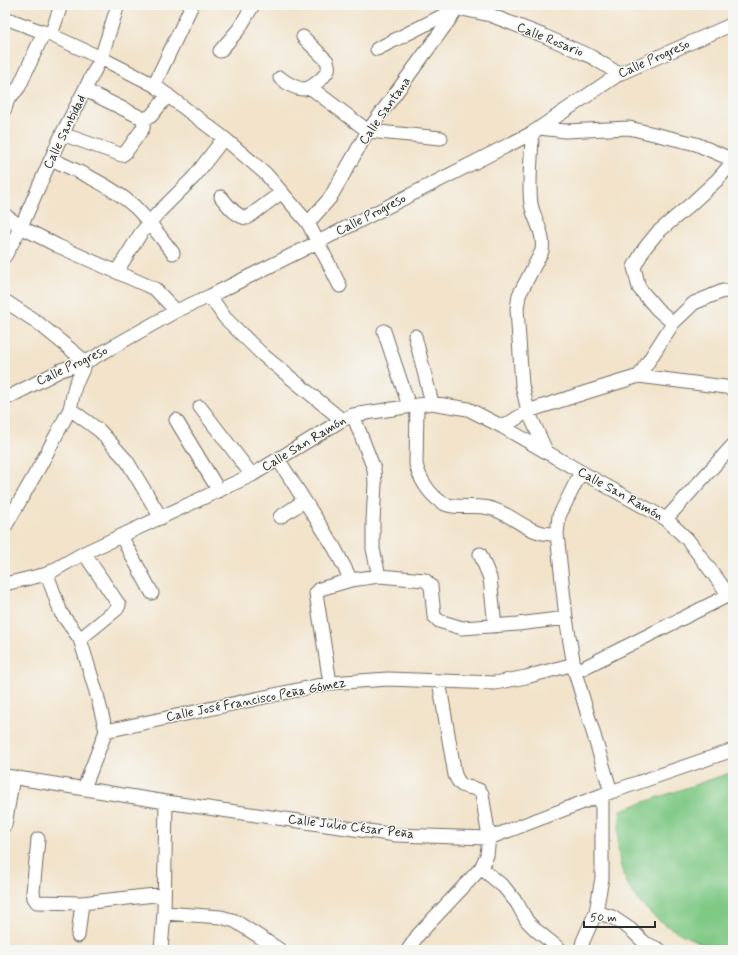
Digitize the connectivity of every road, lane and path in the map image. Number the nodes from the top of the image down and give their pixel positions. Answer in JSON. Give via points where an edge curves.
{"nodes":[{"id":1,"x":61,"y":5,"type":"edge"},
{"id":2,"x":118,"y":5,"type":"edge"},
{"id":3,"x":192,"y":5,"type":"edge"},
{"id":4,"x":253,"y":5,"type":"edge"},
{"id":5,"x":461,"y":6,"type":"edge"},
{"id":6,"x":5,"y":18,"type":"edge"},
{"id":7,"x":733,"y":24,"type":"edge"},
{"id":8,"x":48,"y":33,"type":"junction"},
{"id":9,"x":303,"y":37,"type":"dead end"},
{"id":10,"x":377,"y":49,"type":"dead end"},
{"id":11,"x":220,"y":52,"type":"dead end"},
{"id":12,"x":101,"y":58,"type":"junction"},
{"id":13,"x":619,"y":74,"type":"junction"},
{"id":14,"x":280,"y":78,"type":"dead end"},
{"id":15,"x":154,"y":85,"type":"junction"},
{"id":16,"x":311,"y":88,"type":"junction"},
{"id":17,"x":85,"y":90,"type":"junction"},
{"id":18,"x":168,"y":95,"type":"junction"},
{"id":19,"x":5,"y":109,"type":"edge"},
{"id":20,"x":144,"y":119,"type":"junction"},
{"id":21,"x":368,"y":131,"type":"junction"},
{"id":22,"x":536,"y":131,"type":"junction"},
{"id":23,"x":62,"y":134,"type":"junction"},
{"id":24,"x":224,"y":138,"type":"junction"},
{"id":25,"x":441,"y":138,"type":"dead end"},
{"id":26,"x":51,"y":159,"type":"junction"},
{"id":27,"x":733,"y":161,"type":"edge"},
{"id":28,"x":282,"y":192,"type":"junction"},
{"id":29,"x":221,"y":197,"type":"dead end"},
{"id":30,"x":5,"y":215,"type":"edge"},
{"id":31,"x":308,"y":223,"type":"junction"},
{"id":32,"x":150,"y":224,"type":"junction"},
{"id":33,"x":22,"y":227,"type":"junction"},
{"id":34,"x":318,"y":242,"type":"junction"},
{"id":35,"x":173,"y":253,"type":"dead end"},
{"id":36,"x":5,"y":256,"type":"edge"},
{"id":37,"x":117,"y":271,"type":"junction"},
{"id":38,"x":340,"y":286,"type":"dead end"},
{"id":39,"x":733,"y":292,"type":"edge"},
{"id":40,"x":210,"y":296,"type":"junction"},
{"id":41,"x":5,"y":301,"type":"edge"},
{"id":42,"x":176,"y":311,"type":"junction"},
{"id":43,"x":673,"y":323,"type":"junction"},
{"id":44,"x":384,"y":331,"type":"dead end"},
{"id":45,"x":415,"y":336,"type":"dead end"},
{"id":46,"x":86,"y":362,"type":"junction"},
{"id":47,"x":639,"y":376,"type":"junction"},
{"id":48,"x":733,"y":388,"type":"edge"},
{"id":49,"x":5,"y":399,"type":"edge"},
{"id":50,"x":432,"y":404,"type":"junction"},
{"id":51,"x":413,"y":406,"type":"junction"},
{"id":52,"x":200,"y":407,"type":"dead end"},
{"id":53,"x":70,"y":408,"type":"junction"},
{"id":54,"x":528,"y":411,"type":"junction"},
{"id":55,"x":348,"y":418,"type":"junction"},
{"id":56,"x":176,"y":420,"type":"dead end"},
{"id":57,"x":503,"y":427,"type":"junction"},
{"id":58,"x":733,"y":445,"type":"edge"},
{"id":59,"x":547,"y":453,"type":"junction"},
{"id":60,"x":278,"y":459,"type":"junction"},
{"id":61,"x":581,"y":472,"type":"junction"},
{"id":62,"x":252,"y":475,"type":"junction"},
{"id":63,"x":219,"y":491,"type":"junction"},
{"id":64,"x":304,"y":501,"type":"junction"},
{"id":65,"x":280,"y":517,"type":"dead end"},
{"id":66,"x":161,"y":518,"type":"junction"},
{"id":67,"x":666,"y":519,"type":"junction"},
{"id":68,"x":5,"y":527,"type":"edge"},
{"id":69,"x":557,"y":534,"type":"junction"},
{"id":70,"x":121,"y":536,"type":"junction"},
{"id":71,"x":84,"y":553,"type":"junction"},
{"id":72,"x":480,"y":554,"type":"dead end"},
{"id":73,"x":47,"y":574,"type":"junction"},
{"id":74,"x":379,"y":576,"type":"junction"},
{"id":75,"x":351,"y":580,"type":"junction"},
{"id":76,"x":5,"y":584,"type":"edge"},
{"id":77,"x":152,"y":593,"type":"dead end"},
{"id":78,"x":731,"y":594,"type":"edge"},
{"id":79,"x":566,"y":618,"type":"junction"},
{"id":80,"x":495,"y":626,"type":"junction"},
{"id":81,"x":80,"y":639,"type":"junction"},
{"id":82,"x":575,"y":668,"type":"junction"},
{"id":83,"x":440,"y":681,"type":"junction"},
{"id":84,"x":330,"y":683,"type":"junction"},
{"id":85,"x":106,"y":731,"type":"junction"},
{"id":86,"x":733,"y":750,"type":"edge"},
{"id":87,"x":9,"y":776,"type":"edge"},
{"id":88,"x":84,"y":788,"type":"junction"},
{"id":89,"x":606,"y":793,"type":"junction"},
{"id":90,"x":166,"y":802,"type":"junction"},
{"id":91,"x":5,"y":826,"type":"edge"},
{"id":92,"x":489,"y":838,"type":"junction"},
{"id":93,"x":38,"y":839,"type":"dead end"},
{"id":94,"x":480,"y":868,"type":"junction"},
{"id":95,"x":164,"y":894,"type":"junction"},
{"id":96,"x":82,"y":903,"type":"junction"},
{"id":97,"x":596,"y":912,"type":"junction"},
{"id":98,"x":164,"y":913,"type":"junction"},
{"id":99,"x":78,"y":936,"type":"dead end"},
{"id":100,"x":582,"y":945,"type":"edge"},
{"id":101,"x":161,"y":950,"type":"edge"},
{"id":102,"x":280,"y":950,"type":"edge"},
{"id":103,"x":408,"y":950,"type":"edge"},
{"id":104,"x":561,"y":950,"type":"edge"},
{"id":105,"x":569,"y":950,"type":"edge"},
{"id":106,"x":660,"y":950,"type":"edge"}],
"edges":[{"from":1,"to":8,"type":"street"},
{"from":2,"to":12,"type":"street","name":"Calle Santidad"},
{"from":3,"to":15,"type":"street"},
{"from":4,"to":11,"type":"street","via":[[239,29]]},
{"from":5,"to":10,"type":"street"},
{"from":5,"to":13,"type":"street","name":"Calle Rosario","via":[[542,35],[592,57]]},
{"from":5,"to":21,"type":"street","name":"Calle Santana"},
{"from":6,"to":8,"type":"street"},
{"from":7,"to":13,"type":"street","name":"Calle Progreso"},
{"from":8,"to":12,"type":"street"},
{"from":8,"to":19,"type":"street","via":[[16,92],[8,97]]},
{"from":9,"to":16,"type":"street","via":[[329,65],[328,71]]},
{"from":12,"to":15,"type":"street"},
{"from":12,"to":17,"type":"street","name":"Calle Santidad"},
{"from":13,"to":22,"type":"street","name":"Calle Progreso"},
{"from":14,"to":16,"type":"street","via":[[297,88]]},
{"from":15,"to":18,"type":"street"},
{"from":16,"to":21,"type":"street"},
{"from":17,"to":20,"type":"street"},
{"from":17,"to":23,"type":"street","name":"Calle Santidad"},
{"from":18,"to":20,"type":"street","via":[[151,116]]},
{"from":18,"to":24,"type":"street"},
{"from":20,"to":23,"type":"street","via":[[143,128],[122,154]]},
{"from":21,"to":25,"type":"street"},
{"from":21,"to":31,"type":"street","name":"Calle Santana","via":[[330,198]]},
{"from":22,"to":27,"type":"street","via":[[629,128],[696,144]]},
{"from":22,"to":34,"type":"street","name":"Calle Progreso"},
{"from":22,"to":54,"type":"street","via":[[530,191],[543,245],[518,302],[522,385]]},
{"from":23,"to":26,"type":"street","name":"Calle Santidad"},
{"from":24,"to":28,"type":"street","via":[[266,174]]},
{"from":24,"to":32,"type":"street","via":[[194,178]]},
{"from":26,"to":32,"type":"street","via":[[89,176],[114,192],[134,207]]},
{"from":26,"to":33,"type":"street","name":"Calle Santidad"},
{"from":27,"to":43,"type":"street","via":[[692,204],[657,233],[634,267],[639,288]]},
{"from":28,"to":29,"type":"street","via":[[247,218],[242,218]]},
{"from":28,"to":31,"type":"street"},
{"from":30,"to":33,"type":"street"},
{"from":31,"to":34,"type":"street"},
{"from":32,"to":35,"type":"street"},
{"from":32,"to":37,"type":"street","via":[[141,233]]},
{"from":33,"to":36,"type":"street","name":"Calle Santidad"},
{"from":33,"to":37,"type":"street","via":[[58,246]]},
{"from":34,"to":38,"type":"street"},
{"from":34,"to":40,"type":"street","name":"Calle Progreso"},
{"from":37,"to":42,"type":"street","via":[[155,289]]},
{"from":39,"to":43,"type":"street","via":[[723,290],[694,303]]},
{"from":40,"to":42,"type":"street","name":"Calle Progreso"},
{"from":40,"to":55,"type":"street","via":[[225,318],[263,355]]},
{"from":41,"to":46,"type":"street","via":[[37,322]]},
{"from":42,"to":46,"type":"street","name":"Calle Progreso"},
{"from":43,"to":47,"type":"street"},
{"from":44,"to":51,"type":"street"},
{"from":45,"to":50,"type":"street"},
{"from":46,"to":49,"type":"street","name":"Calle Progreso","via":[[61,370]]},
{"from":46,"to":53,"type":"street"},
{"from":47,"to":48,"type":"street"},
{"from":47,"to":54,"type":"street"},
{"from":50,"to":51,"type":"street","name":"Calle San Ramón"},
{"from":50,"to":57,"type":"street","name":"Calle San Ramón","via":[[468,409]]},
{"from":51,"to":55,"type":"street","name":"Calle San Ramón"},
{"from":51,"to":69,"type":"street","via":[[417,470],[435,498],[452,505],[490,508],[540,534]]},
{"from":52,"to":62,"type":"street"},
{"from":53,"to":66,"type":"street","via":[[100,431],[127,461]]},
{"from":53,"to":68,"type":"street"},
{"from":54,"to":57,"type":"street"},
{"from":54,"to":59,"type":"street"},
{"from":55,"to":60,"type":"street","name":"Calle San Ramón"},
{"from":55,"to":74,"type":"street","via":[[374,469],[373,550]]},
{"from":56,"to":63,"type":"street"},
{"from":57,"to":59,"type":"street","name":"Calle San Ramón"},
{"from":58,"to":67,"type":"street"},
{"from":59,"to":61,"type":"street","name":"Calle San Ramón"},
{"from":60,"to":62,"type":"street","name":"Calle San Ramón"},
{"from":60,"to":64,"type":"street"},
{"from":61,"to":67,"type":"street","name":"Calle San Ramón"},
{"from":61,"to":69,"type":"street","via":[[559,516]]},
{"from":62,"to":63,"type":"street","name":"Calle San Ramón"},
{"from":63,"to":66,"type":"street","name":"Calle San Ramón"},
{"from":64,"to":65,"type":"street"},
{"from":64,"to":75,"type":"street","via":[[334,547]]},
{"from":66,"to":70,"type":"street","name":"Calle San Ramón"},
{"from":67,"to":78,"type":"street","name":"Calle San Ramón","via":[[688,540]]},
{"from":69,"to":79,"type":"street"},
{"from":70,"to":71,"type":"street","name":"Calle San Ramón"},
{"from":70,"to":77,"type":"street"},
{"from":71,"to":73,"type":"street","name":"Calle San Ramón"},
{"from":71,"to":81,"type":"street","via":[[119,605]]},
{"from":72,"to":80,"type":"street","via":[[490,578]]},
{"from":73,"to":76,"type":"street","name":"Calle San Ramón"},
{"from":73,"to":81,"type":"street","via":[[61,613]]},
{"from":74,"to":75,"type":"street"},
{"from":74,"to":80,"type":"street","via":[[425,580],[431,586],[434,616],[439,621],[462,628]]},
{"from":75,"to":84,"type":"street","via":[[320,589],[316,593]]},
{"from":78,"to":82,"type":"street","name":"Calle José Francisco Peña Gómez"},
{"from":79,"to":80,"type":"street"},
{"from":79,"to":82,"type":"street"},
{"from":81,"to":85,"type":"street"},
{"from":82,"to":83,"type":"street","name":"Calle José Francisco Peña Gómez","via":[[495,683]]},
{"from":82,"to":89,"type":"street"},
{"from":83,"to":84,"type":"street","name":"Calle José Francisco Peña Gómez","via":[[388,679]]},
{"from":83,"to":92,"type":"street","via":[[455,775],[463,787],[479,790],[482,794]]},
{"from":84,"to":85,"type":"street","name":"Calle José Francisco Peña Gómez"},
{"from":85,"to":88,"type":"street"},
{"from":86,"to":89,"type":"street","name":"Calle Julio César Peña"},
{"from":87,"to":88,"type":"street","name":"Calle Julio César Peña"},
{"from":87,"to":91,"type":"street"},
{"from":88,"to":90,"type":"street","name":"Calle Julio César Peña"},
{"from":89,"to":92,"type":"street","name":"Calle Julio César Peña"},
{"from":89,"to":97,"type":"street","via":[[602,878]]},
{"from":90,"to":92,"type":"street","name":"Calle Julio César Peña","via":[[396,835]]},
{"from":90,"to":95,"type":"street"},
{"from":92,"to":94,"type":"street","via":[[487,855]]},
{"from":93,"to":96,"type":"street","via":[[34,898],[38,902]]},
{"from":94,"to":103,"type":"street","via":[[418,934]]},
{"from":94,"to":104,"type":"street","via":[[504,887],[527,921]]},
{"from":95,"to":96,"type":"street"},
{"from":95,"to":98,"type":"street"},
{"from":96,"to":99,"type":"street"},
{"from":97,"to":100,"type":"street"},
{"from":97,"to":106,"type":"street","via":[[612,917],[645,943]]},
{"from":98,"to":101,"type":"street"},
{"from":98,"to":102,"type":"street","via":[[221,917],[235,921]]},
{"from":100,"to":105,"type":"street"}]}
